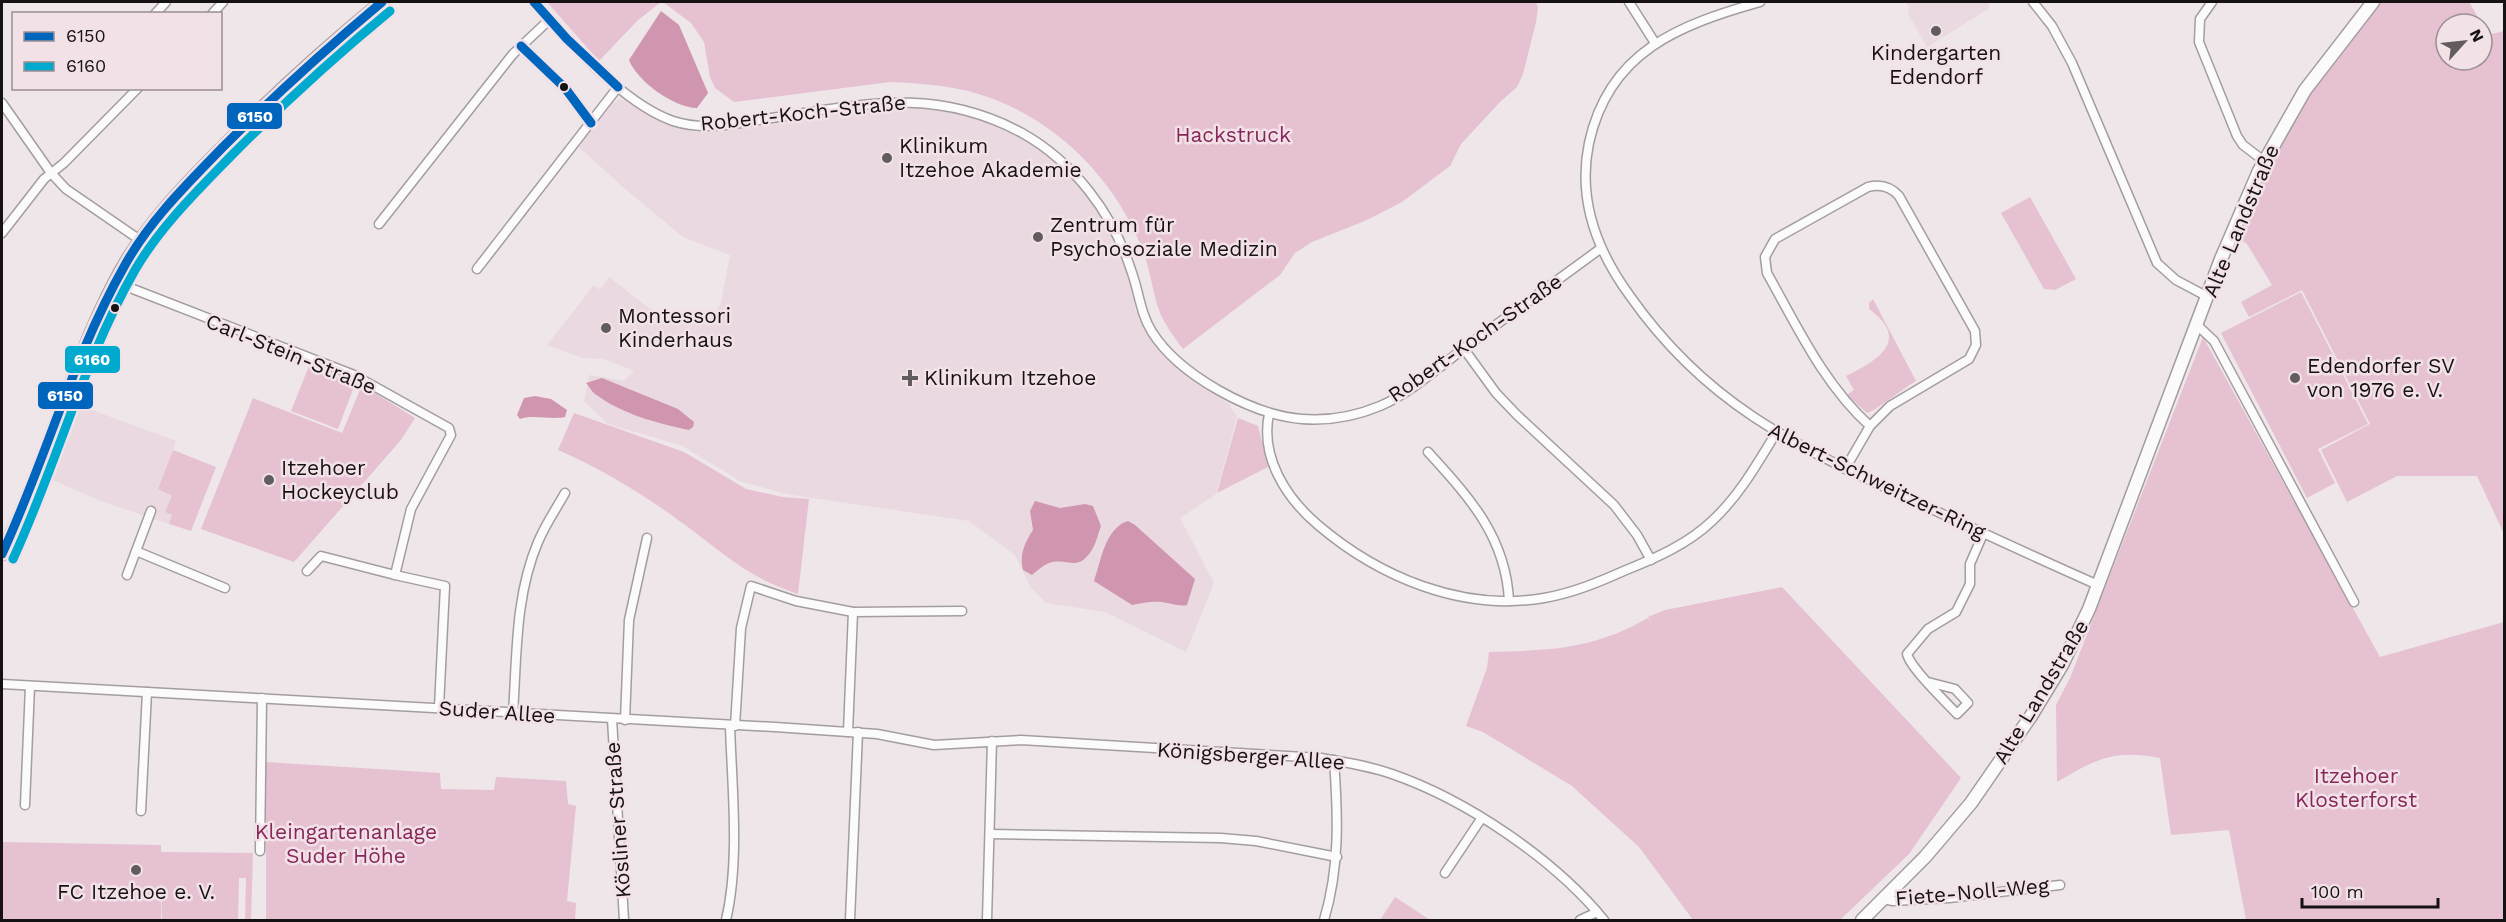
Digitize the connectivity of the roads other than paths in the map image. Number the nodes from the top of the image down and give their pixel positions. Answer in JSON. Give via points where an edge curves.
{"nodes":[{"id":1,"x":382,"y":2,"type":"edge"},
{"id":2,"x":534,"y":2,"type":"edge"},
{"id":3,"x":1629,"y":2,"type":"edge"},
{"id":4,"x":1760,"y":2,"type":"edge"},
{"id":5,"x":2033,"y":2,"type":"edge"},
{"id":6,"x":2212,"y":2,"type":"edge"},
{"id":7,"x":2373,"y":2,"type":"edge"},
{"id":8,"x":549,"y":20,"type":"junction"},
{"id":9,"x":1655,"y":43,"type":"junction"},
{"id":10,"x":618,"y":87,"type":"junction"},
{"id":11,"x":135,"y":90,"type":"edge"},
{"id":12,"x":3,"y":107,"type":"edge"},
{"id":13,"x":2264,"y":161,"type":"junction"},
{"id":14,"x":51,"y":173,"type":"junction"},
{"id":15,"x":379,"y":224,"type":"dead end"},
{"id":16,"x":2,"y":233,"type":"edge"},
{"id":17,"x":140,"y":240,"type":"junction"},
{"id":18,"x":1600,"y":249,"type":"junction"},
{"id":19,"x":477,"y":269,"type":"dead end"},
{"id":20,"x":115,"y":282,"type":"junction"},
{"id":21,"x":2208,"y":297,"type":"junction"},
{"id":22,"x":2197,"y":325,"type":"junction"},
{"id":23,"x":1464,"y":349,"type":"junction"},
{"id":24,"x":1269,"y":414,"type":"junction"},
{"id":25,"x":1870,"y":426,"type":"junction"},
{"id":26,"x":1776,"y":433,"type":"junction"},
{"id":27,"x":1428,"y":452,"type":"dead end"},
{"id":28,"x":1845,"y":469,"type":"junction"},
{"id":29,"x":565,"y":493,"type":"dead end"},
{"id":30,"x":151,"y":511,"type":"dead end"},
{"id":31,"x":1983,"y":534,"type":"junction"},
{"id":32,"x":647,"y":538,"type":"dead end"},
{"id":33,"x":136,"y":551,"type":"junction"},
{"id":34,"x":2,"y":554,"type":"edge"},
{"id":35,"x":1651,"y":560,"type":"junction"},
{"id":36,"x":308,"y":571,"type":"dead end"},
{"id":37,"x":395,"y":575,"type":"junction"},
{"id":38,"x":127,"y":576,"type":"dead end"},
{"id":39,"x":2098,"y":585,"type":"junction"},
{"id":40,"x":225,"y":588,"type":"dead end"},
{"id":41,"x":1509,"y":601,"type":"junction"},
{"id":42,"x":2354,"y":602,"type":"dead end"},
{"id":43,"x":962,"y":611,"type":"dead end"},
{"id":44,"x":853,"y":612,"type":"junction"},
{"id":45,"x":1928,"y":682,"type":"junction"},
{"id":46,"x":2,"y":684,"type":"edge"},
{"id":47,"x":30,"y":686,"type":"junction"},
{"id":48,"x":147,"y":692,"type":"junction"},
{"id":49,"x":262,"y":698,"type":"junction"},
{"id":50,"x":439,"y":708,"type":"junction"},
{"id":51,"x":513,"y":713,"type":"junction"},
{"id":52,"x":612,"y":719,"type":"junction"},
{"id":53,"x":625,"y":720,"type":"junction"},
{"id":54,"x":733,"y":726,"type":"junction"},
{"id":55,"x":848,"y":732,"type":"junction"},
{"id":56,"x":858,"y":732,"type":"junction"},
{"id":57,"x":992,"y":741,"type":"junction"},
{"id":58,"x":1334,"y":760,"type":"junction"},
{"id":59,"x":25,"y":805,"type":"dead end"},
{"id":60,"x":141,"y":811,"type":"dead end"},
{"id":61,"x":1481,"y":819,"type":"junction"},
{"id":62,"x":990,"y":834,"type":"junction"},
{"id":63,"x":260,"y":851,"type":"dead end"},
{"id":64,"x":1337,"y":857,"type":"junction"},
{"id":65,"x":1444,"y":873,"type":"dead end"},
{"id":66,"x":2060,"y":885,"type":"dead end"},
{"id":67,"x":1883,"y":899,"type":"junction"},
{"id":68,"x":1597,"y":912,"type":"junction"},
{"id":69,"x":624,"y":921,"type":"edge"},
{"id":70,"x":726,"y":921,"type":"edge"},
{"id":71,"x":849,"y":921,"type":"edge"},
{"id":72,"x":987,"y":921,"type":"edge"},
{"id":73,"x":1324,"y":921,"type":"edge"},
{"id":74,"x":1580,"y":921,"type":"edge"},
{"id":75,"x":1604,"y":921,"type":"edge"},
{"id":76,"x":1862,"y":921,"type":"edge"}],
"edges":[{"from":1,"to":17,"type":"street","via":[[268,102],[173,198]]},
{"from":2,"to":8,"type":"street","name":"Robert-Koch-Straße"},
{"from":3,"to":9,"type":"street"},
{"from":4,"to":9,"type":"street","name":"Albert-Schweitzer-Ring","via":[[1698,21]]},
{"from":5,"to":21,"type":"street","via":[[2052,26],[2072,63],[2157,263],[2176,280]]},
{"from":6,"to":13,"type":"street","via":[[2200,20],[2199,42],[2237,136],[2242,145]]},
{"from":7,"to":13,"type":"street","name":"Alte Landstraße","via":[[2315,75]]},
{"from":8,"to":10,"type":"street","name":"Robert-Koch-Straße"},
{"from":8,"to":15,"type":"street","via":[[513,54]]},
{"from":9,"to":18,"type":"street","name":"Albert-Schweitzer-Ring","via":[[1614,86],[1591,135],[1586,191]]},
{"from":10,"to":19,"type":"street"},
{"from":10,"to":24,"type":"street","name":"Robert-Koch-Straße","via":[[662,116],[696,126],[912,101],[970,111],[1023,134],[1060,160],[1100,206],[1126,254],[1142,313],[1167,351],[1208,383]]},
{"from":11,"to":14,"type":"street"},
{"from":12,"to":14,"type":"street"},
{"from":13,"to":21,"type":"street","name":"Alte Landstraße"},
{"from":14,"to":16,"type":"street"},
{"from":14,"to":17,"type":"street","via":[[75,197]]},
{"from":17,"to":20,"type":"street"},
{"from":18,"to":23,"type":"street","name":"Robert-Koch-Straße"},
{"from":18,"to":26,"type":"street","name":"Albert-Schweitzer-Ring","via":[[1664,341],[1702,380]]},
{"from":20,"to":34,"type":"street"},
{"from":20,"to":37,"type":"street","name":"Carl-Stein-Straße","via":[[362,379],[449,428],[451,435],[411,509]]},
{"from":21,"to":22,"type":"street","name":"Alte Landstraße"},
{"from":22,"to":39,"type":"street","name":"Alte Landstraße"},
{"from":22,"to":42,"type":"street","name":"Alte Landstraße","via":[[2214,340]]},
{"from":23,"to":24,"type":"street","name":"Robert-Koch-Straße","via":[[1406,391],[1368,410],[1310,420]]},
{"from":23,"to":35,"type":"street","via":[[1517,415],[1614,505]]},
{"from":24,"to":41,"type":"street","via":[[1267,441],[1276,472],[1296,503],[1324,530],[1377,566],[1418,585],[1459,596]]},
{"from":25,"to":25,"type":"street","via":[[1828,380],[1767,273],[1765,257],[1774,239],[1865,189],[1880,185],[1899,196],[1975,331],[1976,341],[1974,352],[1966,361],[1896,401]]},
{"from":25,"to":28,"type":"street"},
{"from":26,"to":28,"type":"street","name":"Albert-Schweitzer-Ring"},
{"from":26,"to":35,"type":"street","via":[[1752,473],[1720,513],[1696,533]]},
{"from":27,"to":41,"type":"street","via":[[1466,493],[1486,524],[1500,556]]},
{"from":28,"to":31,"type":"street","name":"Albert-Schweitzer-Ring"},
{"from":29,"to":51,"type":"street","via":[[539,540],[527,574],[518,623]]},
{"from":30,"to":33,"type":"street"},
{"from":31,"to":39,"type":"street","name":"Albert-Schweitzer-Ring"},
{"from":31,"to":45,"type":"street","via":[[1970,564],[1970,584],[1956,612],[1928,629],[1907,654]]},
{"from":32,"to":53,"type":"street","via":[[629,620]]},
{"from":33,"to":38,"type":"street"},
{"from":33,"to":40,"type":"street"},
{"from":35,"to":41,"type":"street","via":[[1565,593]]},
{"from":36,"to":37,"type":"street","via":[[321,556]]},
{"from":37,"to":50,"type":"street","via":[[445,586]]},
{"from":39,"to":67,"type":"street","name":"Alte Landstraße","via":[[2062,665],[2001,760],[1957,820]]},
{"from":43,"to":44,"type":"street"},
{"from":44,"to":54,"type":"street","via":[[815,606],[752,586],[741,628]]},
{"from":44,"to":55,"type":"street"},
{"from":45,"to":45,"type":"street","via":[[1955,689],[1968,703],[1957,714]]},
{"from":46,"to":47,"type":"street","name":"Suder Allee"},
{"from":47,"to":48,"type":"street","name":"Suder Allee"},
{"from":47,"to":59,"type":"street"},
{"from":48,"to":49,"type":"street","name":"Suder Allee"},
{"from":48,"to":60,"type":"street"},
{"from":49,"to":50,"type":"street","name":"Suder Allee"},
{"from":49,"to":63,"type":"street"},
{"from":50,"to":51,"type":"street","name":"Suder Allee"},
{"from":51,"to":52,"type":"street","name":"Suder Allee"},
{"from":52,"to":53,"type":"street","name":"Suder Allee"},
{"from":52,"to":69,"type":"street","name":"Kösliner Straße"},
{"from":53,"to":54,"type":"street","name":"Suder Allee"},
{"from":54,"to":55,"type":"street","name":"Suder Allee"},
{"from":54,"to":70,"type":"street","via":[[731,899]]},
{"from":55,"to":56,"type":"street","name":"Suder Allee"},
{"from":56,"to":57,"type":"street","name":"Suder Allee","via":[[934,745]]},
{"from":56,"to":71,"type":"street"},
{"from":57,"to":58,"type":"street","name":"Königsberger Allee"},
{"from":57,"to":62,"type":"street"},
{"from":58,"to":61,"type":"street","name":"Königsberger Allee","via":[[1401,777],[1437,792]]},
{"from":58,"to":64,"type":"street"},
{"from":61,"to":65,"type":"street"},
{"from":61,"to":68,"type":"street","name":"Königsberger Allee","via":[[1548,864]]},
{"from":62,"to":64,"type":"street","via":[[1221,838]]},
{"from":62,"to":72,"type":"street"},
{"from":64,"to":73,"type":"street"},
{"from":66,"to":67,"type":"street","name":"Fiete-Noll-Weg","via":[[1949,898]]},
{"from":67,"to":76,"type":"street","name":"Alte Landstraße"},
{"from":68,"to":74,"type":"street"},
{"from":68,"to":75,"type":"street","name":"Königsberger Allee"}]}
